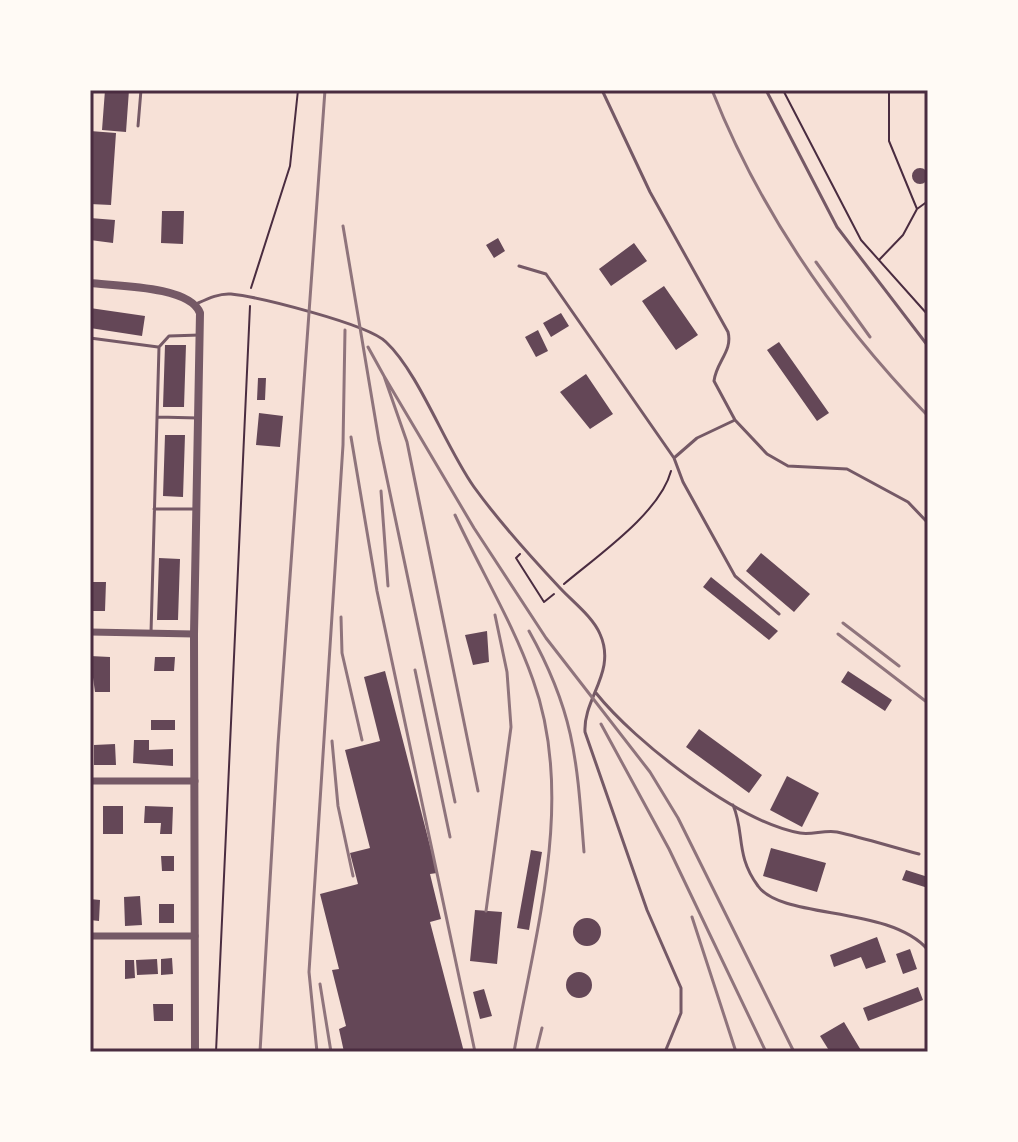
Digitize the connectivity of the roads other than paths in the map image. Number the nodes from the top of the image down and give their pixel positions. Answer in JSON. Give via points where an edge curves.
{"nodes":[{"id":1,"x":141,"y":90,"type":"edge"},
{"id":2,"x":602,"y":90,"type":"edge"},
{"id":3,"x":766,"y":90,"type":"edge"},
{"id":4,"x":138,"y":126,"type":"dead end"},
{"id":5,"x":519,"y":266,"type":"dead end"},
{"id":6,"x":90,"y":283,"type":"edge"},
{"id":7,"x":196,"y":304,"type":"junction"},
{"id":8,"x":202,"y":335,"type":"junction"},
{"id":9,"x":90,"y":338,"type":"edge"},
{"id":10,"x":928,"y":346,"type":"edge"},
{"id":11,"x":159,"y":347,"type":"junction"},
{"id":12,"x":158,"y":417,"type":"junction"},
{"id":13,"x":200,"y":418,"type":"junction"},
{"id":14,"x":735,"y":420,"type":"junction"},
{"id":15,"x":674,"y":458,"type":"junction"},
{"id":16,"x":154,"y":509,"type":"junction"},
{"id":17,"x":197,"y":509,"type":"junction"},
{"id":18,"x":928,"y":523,"type":"edge"},
{"id":19,"x":779,"y":614,"type":"dead end"},
{"id":20,"x":91,"y":632,"type":"edge"},
{"id":21,"x":151,"y":633,"type":"junction"},
{"id":22,"x":194,"y":634,"type":"junction"},
{"id":23,"x":596,"y":693,"type":"junction"},
{"id":24,"x":90,"y":781,"type":"edge"},
{"id":25,"x":195,"y":781,"type":"junction"},
{"id":26,"x":733,"y":805,"type":"junction"},
{"id":27,"x":919,"y":854,"type":"dead end"},
{"id":28,"x":90,"y":936,"type":"edge"},
{"id":29,"x":195,"y":936,"type":"junction"},
{"id":30,"x":928,"y":950,"type":"edge"},
{"id":31,"x":195,"y":1052,"type":"edge"},
{"id":32,"x":665,"y":1052,"type":"edge"}],
"edges":[{"from":1,"to":4,"type":"lane"},
{"from":2,"to":14,"type":"lane","via":[[650,192],[728,332],[728,349],[714,381]]},
{"from":3,"to":10,"type":"lane","via":[[837,227]]},
{"from":5,"to":15,"type":"lane","via":[[546,274]]},
{"from":6,"to":7,"type":"street","via":[[168,293]]},
{"from":7,"to":8,"type":"street"},
{"from":7,"to":23,"type":"lane","via":[[222,294],[250,298],[364,330],[385,341],[474,486],[599,631],[604,660]]},
{"from":8,"to":11,"type":"lane","via":[[169,336]]},
{"from":8,"to":13,"type":"street"},
{"from":9,"to":11,"type":"lane"},
{"from":11,"to":12,"type":"lane"},
{"from":12,"to":13,"type":"lane"},
{"from":12,"to":16,"type":"lane"},
{"from":13,"to":17,"type":"street"},
{"from":14,"to":15,"type":"lane","via":[[697,438]]},
{"from":14,"to":18,"type":"lane","via":[[767,454],[788,466],[847,469],[908,502]]},
{"from":15,"to":19,"type":"lane","via":[[735,576]]},
{"from":16,"to":17,"type":"lane"},
{"from":16,"to":21,"type":"lane"},
{"from":17,"to":22,"type":"street"},
{"from":20,"to":21,"type":"street"},
{"from":21,"to":22,"type":"street"},
{"from":22,"to":25,"type":"street"},
{"from":23,"to":26,"type":"lane","via":[[644,741]]},
{"from":23,"to":32,"type":"lane","via":[[584,715],[585,732],[647,910],[681,988],[681,1013]]},
{"from":24,"to":25,"type":"street"},
{"from":25,"to":29,"type":"street"},
{"from":26,"to":27,"type":"lane","via":[[798,833],[835,832]]},
{"from":26,"to":30,"type":"lane","via":[[744,859],[769,897],[885,925]]},
{"from":28,"to":29,"type":"street"},
{"from":29,"to":31,"type":"street"}]}
